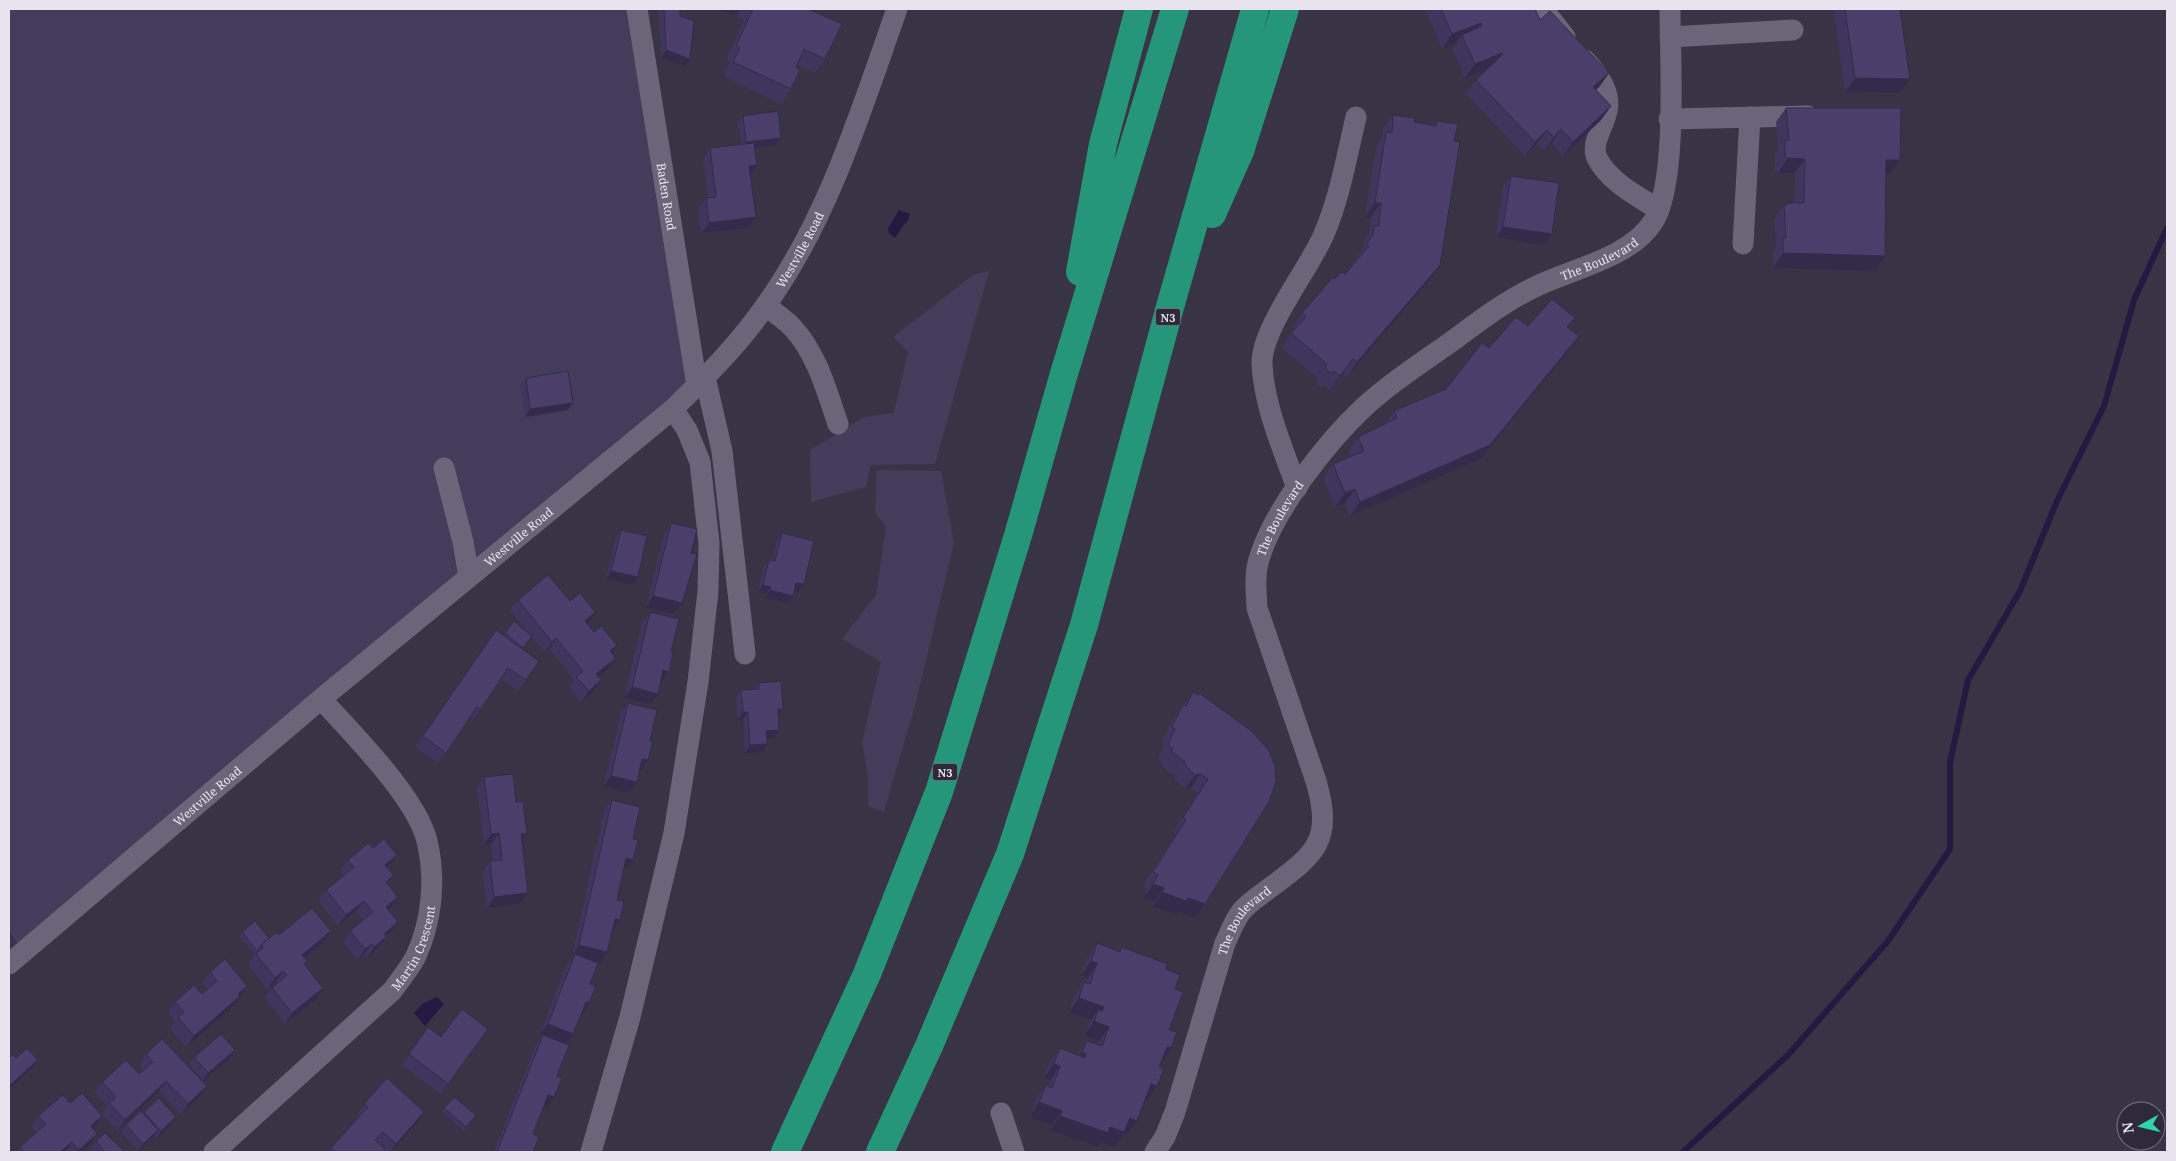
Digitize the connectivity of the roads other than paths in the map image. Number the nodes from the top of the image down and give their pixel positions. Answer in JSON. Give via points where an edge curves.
{"nodes":[{"id":1,"x":637,"y":9,"type":"edge"},
{"id":2,"x":897,"y":9,"type":"edge"},
{"id":3,"x":1139,"y":9,"type":"edge"},
{"id":4,"x":1175,"y":9,"type":"edge"},
{"id":5,"x":1255,"y":9,"type":"edge"},
{"id":6,"x":1285,"y":9,"type":"edge"},
{"id":7,"x":1543,"y":9,"type":"edge"},
{"id":8,"x":1670,"y":9,"type":"edge"},
{"id":9,"x":1793,"y":30,"type":"dead end"},
{"id":10,"x":1670,"y":37,"type":"junction"},
{"id":11,"x":1356,"y":116,"type":"dead end"},
{"id":12,"x":1826,"y":116,"type":"edge"},
{"id":13,"x":1750,"y":117,"type":"junction"},
{"id":14,"x":1669,"y":119,"type":"junction"},
{"id":15,"x":1659,"y":210,"type":"junction"},
{"id":16,"x":1743,"y":244,"type":"dead end"},
{"id":17,"x":766,"y":306,"type":"junction"},
{"id":18,"x":1170,"y":307,"type":"junction"},
{"id":19,"x":1063,"y":377,"type":"junction"},
{"id":20,"x":701,"y":381,"type":"junction"},
{"id":21,"x":673,"y":409,"type":"junction"},
{"id":22,"x":838,"y":424,"type":"dead end"},
{"id":23,"x":444,"y":468,"type":"dead end"},
{"id":24,"x":1297,"y":488,"type":"junction"},
{"id":25,"x":469,"y":577,"type":"junction"},
{"id":26,"x":745,"y":654,"type":"dead end"},
{"id":27,"x":321,"y":699,"type":"junction"},
{"id":28,"x":9,"y":964,"type":"edge"},
{"id":29,"x":1001,"y":1113,"type":"dead end"},
{"id":30,"x":214,"y":1152,"type":"edge"},
{"id":31,"x":591,"y":1152,"type":"edge"},
{"id":32,"x":785,"y":1152,"type":"edge"},
{"id":33,"x":880,"y":1152,"type":"edge"},
{"id":34,"x":1014,"y":1152,"type":"edge"},
{"id":35,"x":1155,"y":1152,"type":"edge"}],
"edges":[{"from":1,"to":20,"type":"street","name":"Baden Road"},
{"from":2,"to":17,"type":"street","name":"Westville Road","via":[[847,153],[808,236]]},
{"from":3,"to":19,"type":"highway","via":[[1103,144]]},
{"from":4,"to":19,"type":"highway","number":"N3"},
{"from":5,"to":18,"type":"highway","number":"N3"},
{"from":6,"to":18,"type":"highway","via":[[1240,150]]},
{"from":7,"to":15,"type":"street","via":[[1600,78],[1607,94],[1607,116],[1597,136],[1597,157],[1614,179]]},
{"from":8,"to":10,"type":"street","name":"The Boulevard"},
{"from":9,"to":10,"type":"street"},
{"from":10,"to":14,"type":"street","name":"The Boulevard"},
{"from":11,"to":24,"type":"street","via":[[1326,232],[1288,295],[1262,362],[1277,432]]},
{"from":12,"to":13,"type":"street"},
{"from":13,"to":14,"type":"street"},
{"from":13,"to":16,"type":"street"},
{"from":14,"to":15,"type":"street","name":"The Boulevard","via":[[1666,188]]},
{"from":15,"to":24,"type":"street","name":"The Boulevard","via":[[1652,224],[1628,247],[1534,287],[1420,364],[1362,409],[1322,452]]},
{"from":17,"to":20,"type":"street","name":"Westville Road"},
{"from":17,"to":22,"type":"street","via":[[793,328],[807,347],[822,376]]},
{"from":18,"to":33,"type":"highway","number":"N3","via":[[1084,626],[1010,854],[929,1046]]},
{"from":19,"to":32,"type":"highway","number":"N3","via":[[939,792],[867,974]]},
{"from":20,"to":21,"type":"street","name":"Westville Road"},
{"from":20,"to":26,"type":"street","name":"Baden Road","via":[[722,451]]},
{"from":21,"to":25,"type":"street","name":"Westville Road"},
{"from":21,"to":31,"type":"street","via":[[687,430],[700,462],[709,543],[698,682],[674,833],[630,1016]]},
{"from":23,"to":25,"type":"street"},
{"from":24,"to":35,"type":"street","name":"The Boulevard","via":[[1284,506],[1260,556],[1255,582],[1261,621],[1316,781],[1324,824],[1306,860],[1241,912],[1233,927],[1225,943],[1175,1112]]},
{"from":25,"to":27,"type":"street","name":"Westville Road"},
{"from":27,"to":28,"type":"street","name":"Westville Road"},
{"from":27,"to":30,"type":"street","name":"Martin Crescent","via":[[379,763],[410,805],[427,840],[431,879],[429,921],[415,958],[392,991]]},
{"from":29,"to":34,"type":"street"}]}
